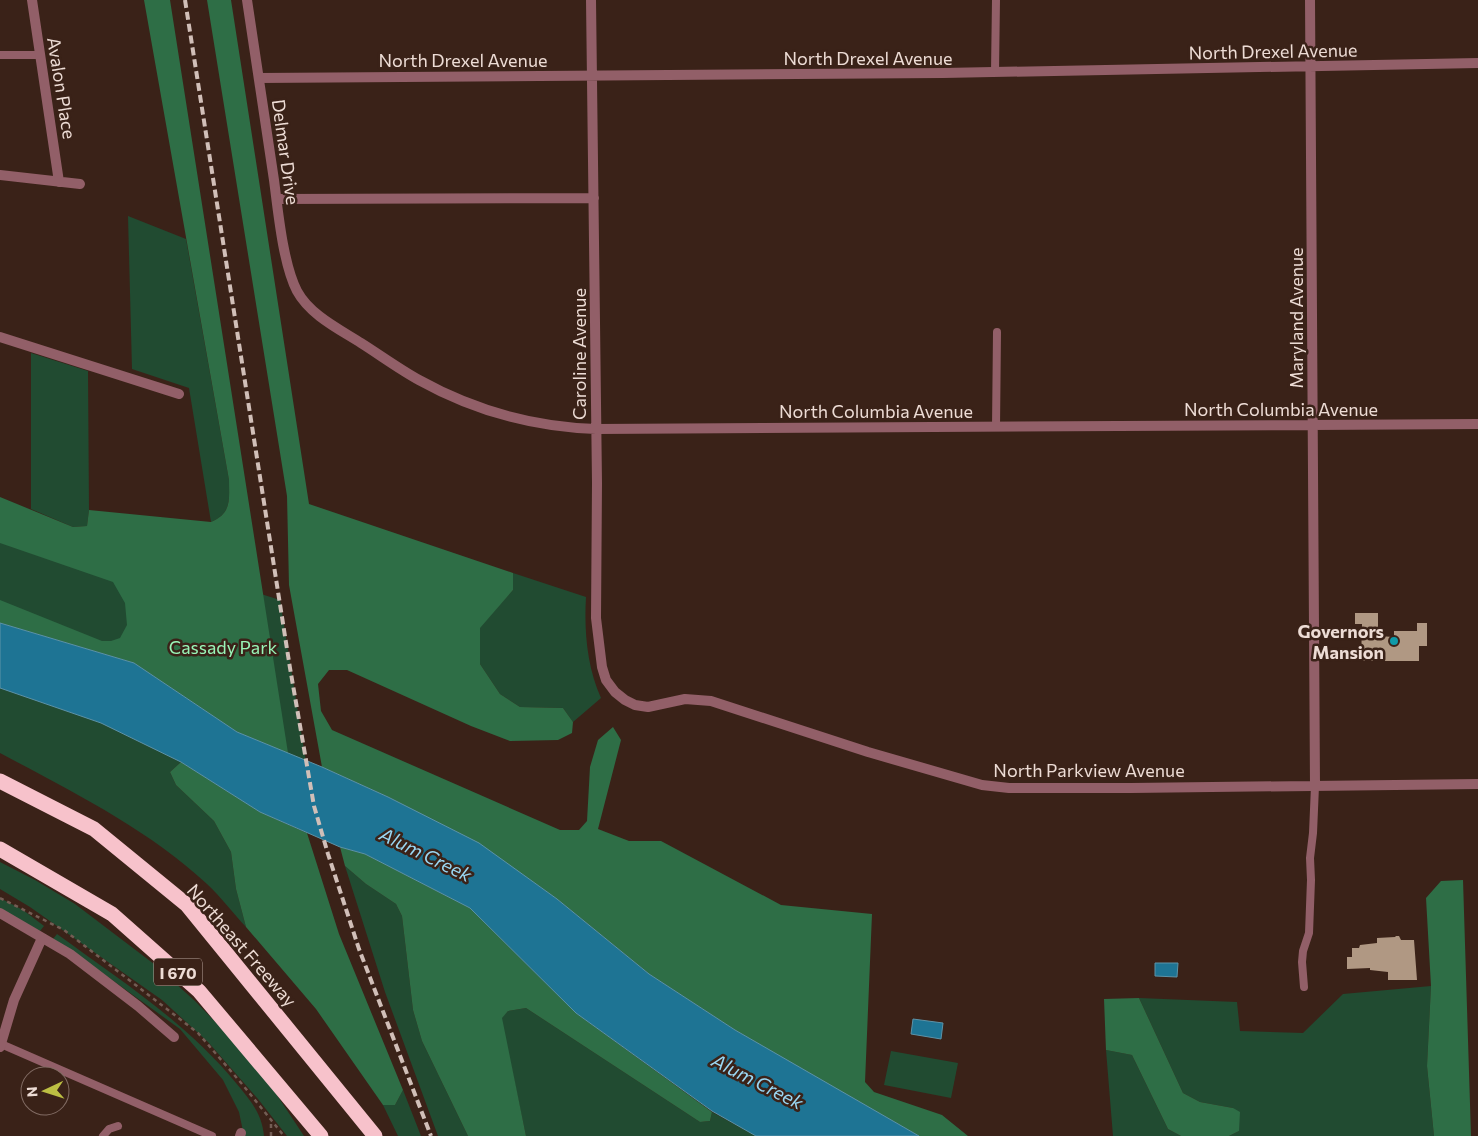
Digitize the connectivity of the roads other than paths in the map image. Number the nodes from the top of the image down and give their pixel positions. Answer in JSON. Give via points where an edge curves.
{"nodes":[{"id":1,"x":32,"y":0,"type":"edge"},
{"id":2,"x":247,"y":0,"type":"edge"},
{"id":3,"x":592,"y":0,"type":"edge"},
{"id":4,"x":996,"y":0,"type":"edge"},
{"id":5,"x":1310,"y":0,"type":"edge"},
{"id":6,"x":0,"y":55,"type":"edge"},
{"id":7,"x":40,"y":55,"type":"junction"},
{"id":8,"x":1478,"y":63,"type":"edge"},
{"id":9,"x":1311,"y":67,"type":"junction"},
{"id":10,"x":995,"y":72,"type":"junction"},
{"id":11,"x":592,"y":76,"type":"junction"},
{"id":12,"x":259,"y":78,"type":"junction"},
{"id":13,"x":0,"y":175,"type":"edge"},
{"id":14,"x":59,"y":182,"type":"junction"},
{"id":15,"x":80,"y":184,"type":"dead end"},
{"id":16,"x":594,"y":198,"type":"junction"},
{"id":17,"x":276,"y":199,"type":"junction"},
{"id":18,"x":306,"y":305,"type":"joint"},
{"id":19,"x":997,"y":332,"type":"dead end"},
{"id":20,"x":0,"y":337,"type":"edge"},
{"id":21,"x":179,"y":394,"type":"dead end"},
{"id":22,"x":1478,"y":424,"type":"edge"},
{"id":23,"x":1313,"y":425,"type":"junction"},
{"id":24,"x":996,"y":427,"type":"junction"},
{"id":25,"x":596,"y":429,"type":"junction"},
{"id":26,"x":625,"y":700,"type":"joint"},
{"id":27,"x":0,"y":769,"type":"edge"},
{"id":28,"x":0,"y":780,"type":"edge"},
{"id":29,"x":1478,"y":784,"type":"edge"},
{"id":30,"x":1315,"y":786,"type":"junction"},
{"id":31,"x":75,"y":819,"type":"junction"},
{"id":32,"x":0,"y":849,"type":"edge"},
{"id":33,"x":0,"y":913,"type":"edge"},
{"id":34,"x":42,"y":938,"type":"junction"},
{"id":35,"x":1304,"y":987,"type":"dead end"},
{"id":36,"x":174,"y":1037,"type":"dead end"},
{"id":37,"x":0,"y":1045,"type":"edge"},
{"id":38,"x":118,"y":1126,"type":"dead end"},
{"id":39,"x":103,"y":1136,"type":"edge"},
{"id":40,"x":212,"y":1136,"type":"edge"},
{"id":41,"x":321,"y":1136,"type":"edge"},
{"id":42,"x":375,"y":1136,"type":"edge"}],
"edges":[{"from":1,"to":7,"type":"street","name":"Avalon Place"},
{"from":2,"to":12,"type":"street","name":"Delmar Drive"},
{"from":3,"to":11,"type":"street","name":"Caroline Avenue"},
{"from":4,"to":10,"type":"lane"},
{"from":5,"to":9,"type":"street","name":"Maryland Avenue"},
{"from":6,"to":7,"type":"lane"},
{"from":7,"to":14,"type":"street","name":"Avalon Place"},
{"from":8,"to":9,"type":"street","name":"North Drexel Avenue"},
{"from":9,"to":10,"type":"street","name":"North Drexel Avenue"},
{"from":9,"to":23,"type":"street","name":"Maryland Avenue"},
{"from":10,"to":11,"type":"street","name":"North Drexel Avenue"},
{"from":11,"to":12,"type":"street","name":"North Drexel Avenue"},
{"from":11,"to":16,"type":"street","name":"Caroline Avenue"},
{"from":12,"to":17,"type":"street","name":"Delmar Drive"},
{"from":13,"to":14,"type":"street"},
{"from":14,"to":15,"type":"street"},
{"from":16,"to":17,"type":"street"},
{"from":16,"to":25,"type":"street","name":"Caroline Avenue"},
{"from":17,"to":18,"type":"street","name":"Delmar Drive","via":[[291,273]]},
{"from":18,"to":25,"type":"street","name":"North Columbia Avenue","via":[[419,380],[464,401],[506,416]]},
{"from":19,"to":24,"type":"lane"},
{"from":20,"to":21,"type":"street"},
{"from":22,"to":23,"type":"street","name":"North Columbia Avenue"},
{"from":23,"to":24,"type":"street","name":"North Columbia Avenue"},
{"from":23,"to":30,"type":"street","name":"Maryland Avenue"},
{"from":24,"to":25,"type":"street","name":"North Columbia Avenue"},
{"from":25,"to":26,"type":"street","name":"Caroline Avenue","via":[[596,618],[606,680]]},
{"from":26,"to":30,"type":"street","name":"North Parkview Avenue","via":[[648,707],[685,699],[711,701],[982,785],[1009,788]]},
{"from":27,"to":31,"type":"highway"},
{"from":28,"to":31,"type":"highway","name":"Northeast Freeway","number":"I 670"},
{"from":29,"to":30,"type":"street","name":"North Parkview Avenue"},
{"from":30,"to":35,"type":"lane","via":[[1309,933],[1302,962]]},
{"from":31,"to":42,"type":"highway","name":"Northeast Freeway","number":"I 670","via":[[94,829],[187,905]]},
{"from":32,"to":41,"type":"highway","number":"I 670","via":[[112,914],[199,991]]},
{"from":33,"to":34,"type":"street"},
{"from":34,"to":36,"type":"street","via":[[70,954]]},
{"from":34,"to":37,"type":"street","via":[[14,1000]]},
{"from":37,"to":40,"type":"lane"},
{"from":38,"to":39,"type":"lane"}]}
